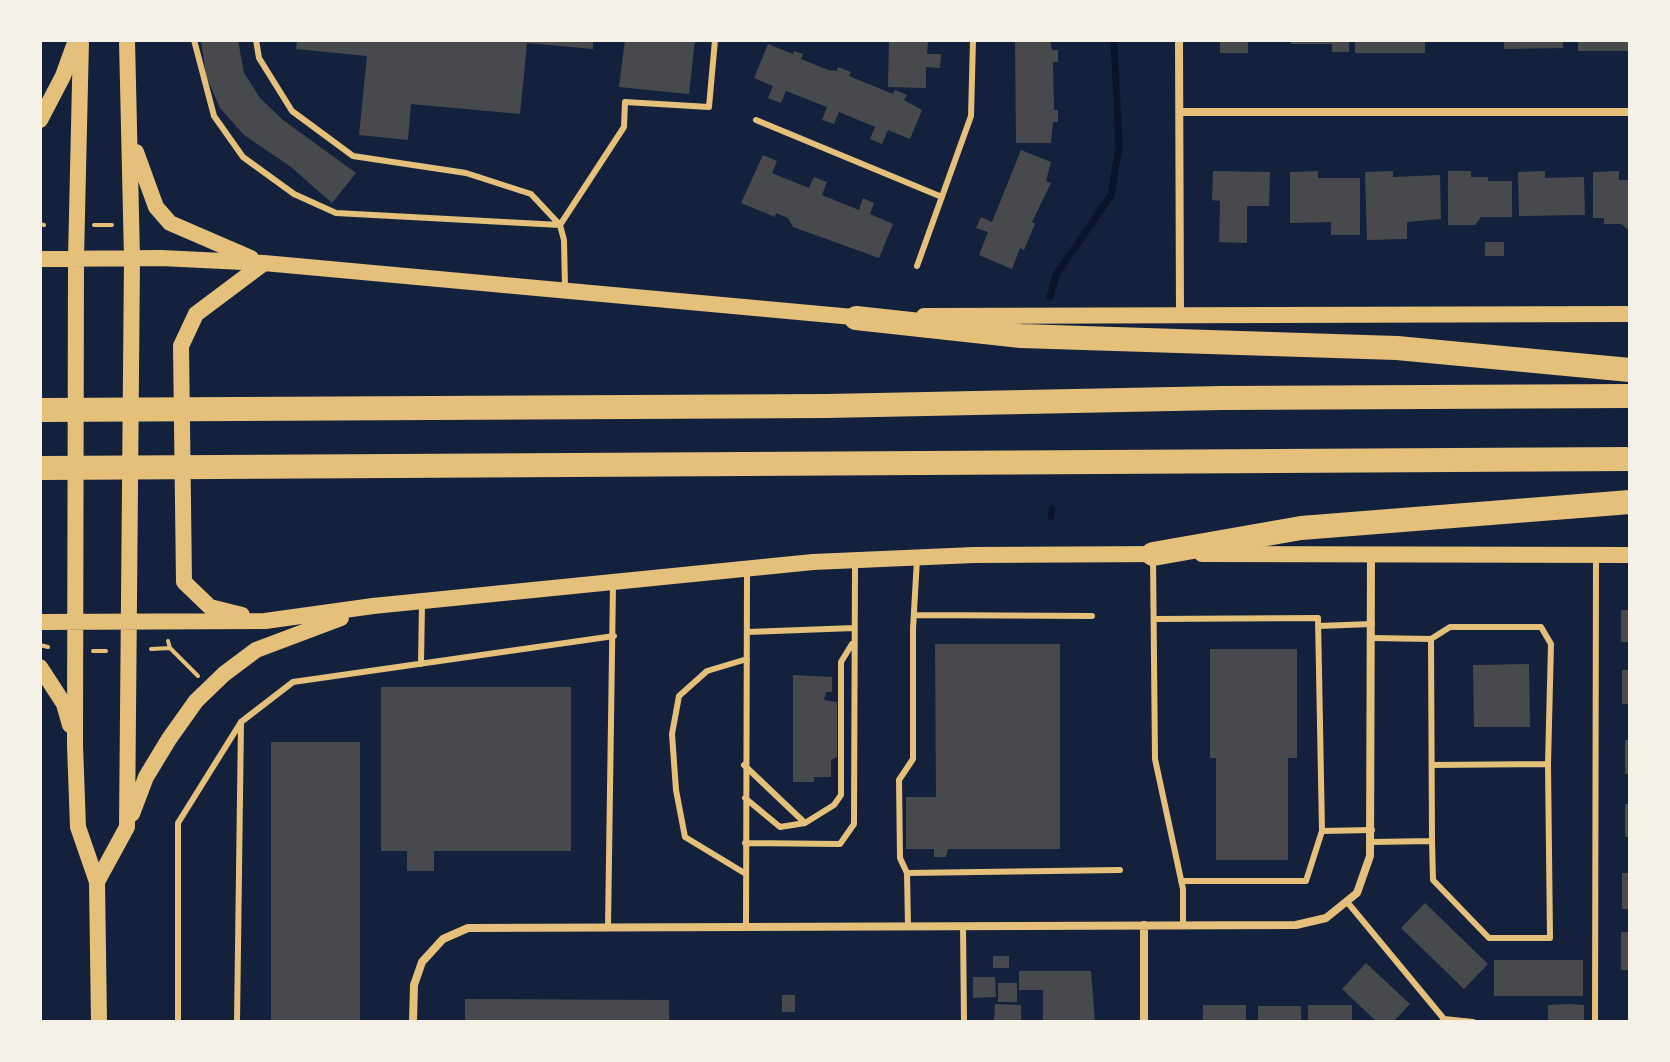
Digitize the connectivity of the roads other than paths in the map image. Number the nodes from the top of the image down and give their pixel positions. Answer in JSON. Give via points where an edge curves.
{"nodes":[{"id":1,"x":78,"y":40,"type":"edge"},
{"id":2,"x":127,"y":40,"type":"edge"},
{"id":3,"x":194,"y":40,"type":"edge"},
{"id":4,"x":256,"y":40,"type":"edge"},
{"id":5,"x":715,"y":40,"type":"edge"},
{"id":6,"x":973,"y":40,"type":"edge"},
{"id":7,"x":1179,"y":40,"type":"edge"},
{"id":8,"x":1180,"y":112,"type":"junction"},
{"id":9,"x":1630,"y":112,"type":"edge"},
{"id":10,"x":40,"y":120,"type":"edge"},
{"id":11,"x":756,"y":120,"type":"dead end"},
{"id":12,"x":131,"y":133,"type":"junction"},
{"id":13,"x":942,"y":197,"type":"junction"},
{"id":14,"x":560,"y":225,"type":"junction"},
{"id":15,"x":76,"y":258,"type":"junction"},
{"id":16,"x":132,"y":258,"type":"junction"},
{"id":17,"x":40,"y":259,"type":"edge"},
{"id":18,"x":264,"y":263,"type":"junction"},
{"id":19,"x":917,"y":266,"type":"dead end"},
{"id":20,"x":565,"y":290,"type":"junction"},
{"id":21,"x":1180,"y":313,"type":"junction"},
{"id":22,"x":1630,"y":314,"type":"edge"},
{"id":23,"x":856,"y":318,"type":"junction"},
{"id":24,"x":1630,"y":370,"type":"edge"},
{"id":25,"x":1630,"y":396,"type":"edge"},
{"id":26,"x":40,"y":410,"type":"edge"},
{"id":27,"x":1630,"y":459,"type":"edge"},
{"id":28,"x":40,"y":468,"type":"edge"},
{"id":29,"x":1630,"y":502,"type":"edge"},
{"id":30,"x":1153,"y":554,"type":"junction"},
{"id":31,"x":1371,"y":554,"type":"junction"},
{"id":32,"x":1596,"y":555,"type":"junction"},
{"id":33,"x":1630,"y":555,"type":"edge"},
{"id":34,"x":917,"y":557,"type":"junction"},
{"id":35,"x":855,"y":560,"type":"junction"},
{"id":36,"x":747,"y":568,"type":"junction"},
{"id":37,"x":613,"y":582,"type":"junction"},
{"id":38,"x":422,"y":603,"type":"junction"},
{"id":39,"x":373,"y":606,"type":"junction"},
{"id":40,"x":916,"y":615,"type":"junction"},
{"id":41,"x":1092,"y":616,"type":"dead end"},
{"id":42,"x":1154,"y":619,"type":"junction"},
{"id":43,"x":265,"y":621,"type":"junction"},
{"id":44,"x":40,"y":622,"type":"edge"},
{"id":45,"x":74,"y":622,"type":"junction"},
{"id":46,"x":131,"y":622,"type":"junction"},
{"id":47,"x":1372,"y":624,"type":"junction"},
{"id":48,"x":1318,"y":626,"type":"junction"},
{"id":49,"x":854,"y":628,"type":"junction"},
{"id":50,"x":748,"y":632,"type":"junction"},
{"id":51,"x":614,"y":636,"type":"junction"},
{"id":52,"x":1372,"y":638,"type":"junction"},
{"id":53,"x":1431,"y":639,"type":"junction"},
{"id":54,"x":854,"y":642,"type":"junction"},
{"id":55,"x":747,"y":659,"type":"junction"},
{"id":56,"x":421,"y":664,"type":"junction"},
{"id":57,"x":40,"y":667,"type":"edge"},
{"id":58,"x":241,"y":722,"type":"junction"},
{"id":59,"x":75,"y":745,"type":"junction"},
{"id":60,"x":1548,"y":764,"type":"junction"},
{"id":61,"x":744,"y":765,"type":"junction"},
{"id":62,"x":1432,"y":765,"type":"junction"},
{"id":63,"x":745,"y":798,"type":"junction"},
{"id":64,"x":805,"y":823,"type":"junction"},
{"id":65,"x":127,"y":827,"type":"junction"},
{"id":66,"x":1372,"y":830,"type":"junction"},
{"id":67,"x":1322,"y":831,"type":"junction"},
{"id":68,"x":1432,"y":841,"type":"junction"},
{"id":69,"x":1372,"y":842,"type":"junction"},
{"id":70,"x":745,"y":843,"type":"junction"},
{"id":71,"x":1120,"y":870,"type":"dead end"},
{"id":72,"x":907,"y":873,"type":"junction"},
{"id":73,"x":746,"y":874,"type":"junction"},
{"id":74,"x":1181,"y":881,"type":"junction"},
{"id":75,"x":97,"y":882,"type":"junction"},
{"id":76,"x":1348,"y":903,"type":"junction"},
{"id":77,"x":1144,"y":925,"type":"junction"},
{"id":78,"x":1183,"y":925,"type":"junction"},
{"id":79,"x":908,"y":926,"type":"junction"},
{"id":80,"x":963,"y":926,"type":"junction"},
{"id":81,"x":608,"y":927,"type":"junction"},
{"id":82,"x":746,"y":927,"type":"junction"},
{"id":83,"x":1443,"y":1021,"type":"edge"},
{"id":84,"x":99,"y":1022,"type":"edge"},
{"id":85,"x":178,"y":1022,"type":"edge"},
{"id":86,"x":237,"y":1022,"type":"edge"},
{"id":87,"x":413,"y":1022,"type":"edge"},
{"id":88,"x":964,"y":1022,"type":"edge"},
{"id":89,"x":1144,"y":1022,"type":"edge"},
{"id":90,"x":1473,"y":1022,"type":"edge"},
{"id":91,"x":1595,"y":1022,"type":"edge"}],
"edges":[{"from":1,"to":10,"type":"main road"},
{"from":1,"to":15,"type":"main road"},
{"from":2,"to":12,"type":"main road"},
{"from":3,"to":14,"type":"lane","via":[[214,116],[243,157],[294,194],[336,213]]},
{"from":4,"to":14,"type":"lane","via":[[259,58],[292,111],[353,156],[466,173],[531,194]]},
{"from":5,"to":14,"type":"lane","via":[[709,107],[625,102],[624,127]]},
{"from":6,"to":13,"type":"lane","via":[[971,116]]},
{"from":7,"to":8,"type":"street"},
{"from":8,"to":9,"type":"street"},
{"from":8,"to":21,"type":"street"},
{"from":11,"to":13,"type":"lane"},
{"from":12,"to":16,"type":"main road"},
{"from":12,"to":18,"type":"main road","via":[[156,207],[170,223]]},
{"from":13,"to":19,"type":"lane"},
{"from":14,"to":20,"type":"lane"},
{"from":15,"to":16,"type":"main road"},
{"from":15,"to":17,"type":"main road"},
{"from":15,"to":45,"type":"main road"},
{"from":16,"to":18,"type":"main road"},
{"from":16,"to":46,"type":"main road"},
{"from":18,"to":20,"type":"main road"},
{"from":18,"to":43,"type":"main road","via":[[196,314],[181,346],[181,424],[184,582],[210,607]]},
{"from":20,"to":23,"type":"main road"},
{"from":21,"to":22,"type":"main road"},
{"from":21,"to":23,"type":"main road"},
{"from":23,"to":24,"type":"highway","via":[[1021,336],[1397,348]]},
{"from":25,"to":26,"type":"highway"},
{"from":27,"to":28,"type":"highway"},
{"from":29,"to":30,"type":"highway","via":[[1301,528]]},
{"from":30,"to":31,"type":"main road"},
{"from":30,"to":34,"type":"main road"},
{"from":30,"to":42,"type":"lane"},
{"from":31,"to":32,"type":"main road"},
{"from":31,"to":47,"type":"street"},
{"from":32,"to":33,"type":"main road"},
{"from":32,"to":91,"type":"lane"},
{"from":34,"to":35,"type":"main road"},
{"from":34,"to":40,"type":"lane"},
{"from":35,"to":36,"type":"main road"},
{"from":35,"to":49,"type":"lane"},
{"from":36,"to":37,"type":"main road"},
{"from":36,"to":50,"type":"lane"},
{"from":37,"to":38,"type":"main road"},
{"from":37,"to":51,"type":"lane"},
{"from":38,"to":39,"type":"main road"},
{"from":38,"to":56,"type":"lane"},
{"from":39,"to":43,"type":"main road"},
{"from":39,"to":65,"type":"main road","via":[[256,650],[224,674],[169,739],[146,777]]},
{"from":40,"to":41,"type":"lane"},
{"from":40,"to":72,"type":"lane","via":[[913,759],[899,780],[900,858]]},
{"from":42,"to":48,"type":"lane","via":[[1318,618]]},
{"from":42,"to":74,"type":"lane","via":[[1155,759]]},
{"from":43,"to":46,"type":"main road"},
{"from":44,"to":45,"type":"main road"},
{"from":45,"to":46,"type":"main road"},
{"from":45,"to":59,"type":"main road"},
{"from":46,"to":65,"type":"main road"},
{"from":47,"to":48,"type":"lane"},
{"from":47,"to":52,"type":"street"},
{"from":48,"to":67,"type":"lane"},
{"from":49,"to":50,"type":"lane"},
{"from":49,"to":54,"type":"lane"},
{"from":50,"to":55,"type":"lane"},
{"from":51,"to":56,"type":"lane"},
{"from":51,"to":81,"type":"lane"},
{"from":52,"to":53,"type":"lane"},
{"from":52,"to":66,"type":"street"},
{"from":53,"to":60,"type":"lane","via":[[1450,627],[1541,627],[1551,644]]},
{"from":53,"to":62,"type":"lane"},
{"from":54,"to":64,"type":"lane","via":[[841,662],[841,795],[824,814]]},
{"from":54,"to":70,"type":"lane","via":[[854,824],[849,837],[840,844]]},
{"from":55,"to":61,"type":"lane"},
{"from":55,"to":73,"type":"lane","via":[[707,671],[679,696],[672,734],[685,837]]},
{"from":56,"to":58,"type":"lane","via":[[293,682]]},
{"from":57,"to":59,"type":"main road","via":[[64,704]]},
{"from":58,"to":85,"type":"lane","via":[[178,823]]},
{"from":58,"to":86,"type":"lane"},
{"from":59,"to":75,"type":"main road","via":[[78,827]]},
{"from":60,"to":62,"type":"lane"},
{"from":60,"to":68,"type":"lane","via":[[1550,938],[1489,938],[1433,880]]},
{"from":61,"to":63,"type":"lane"},
{"from":61,"to":64,"type":"lane"},
{"from":62,"to":68,"type":"lane"},
{"from":63,"to":64,"type":"lane","via":[[780,827]]},
{"from":63,"to":70,"type":"lane"},
{"from":65,"to":75,"type":"main road"},
{"from":66,"to":67,"type":"lane"},
{"from":66,"to":69,"type":"street"},
{"from":67,"to":74,"type":"lane","via":[[1306,881]]},
{"from":68,"to":69,"type":"lane"},
{"from":69,"to":76,"type":"street","via":[[1363,881]]},
{"from":70,"to":73,"type":"lane"},
{"from":71,"to":72,"type":"lane"},
{"from":72,"to":79,"type":"lane"},
{"from":73,"to":82,"type":"lane"},
{"from":74,"to":78,"type":"lane"},
{"from":75,"to":84,"type":"main road"},
{"from":76,"to":78,"type":"street","via":[[1326,918],[1296,925]]},
{"from":76,"to":83,"type":"lane"},
{"from":77,"to":78,"type":"street"},
{"from":77,"to":80,"type":"street"},
{"from":77,"to":89,"type":"street"},
{"from":79,"to":80,"type":"street"},
{"from":79,"to":82,"type":"street"},
{"from":80,"to":88,"type":"lane"},
{"from":81,"to":82,"type":"street"},
{"from":81,"to":87,"type":"street","via":[[454,932],[433,947],[414,985]]},
{"from":83,"to":90,"type":"lane"}]}
